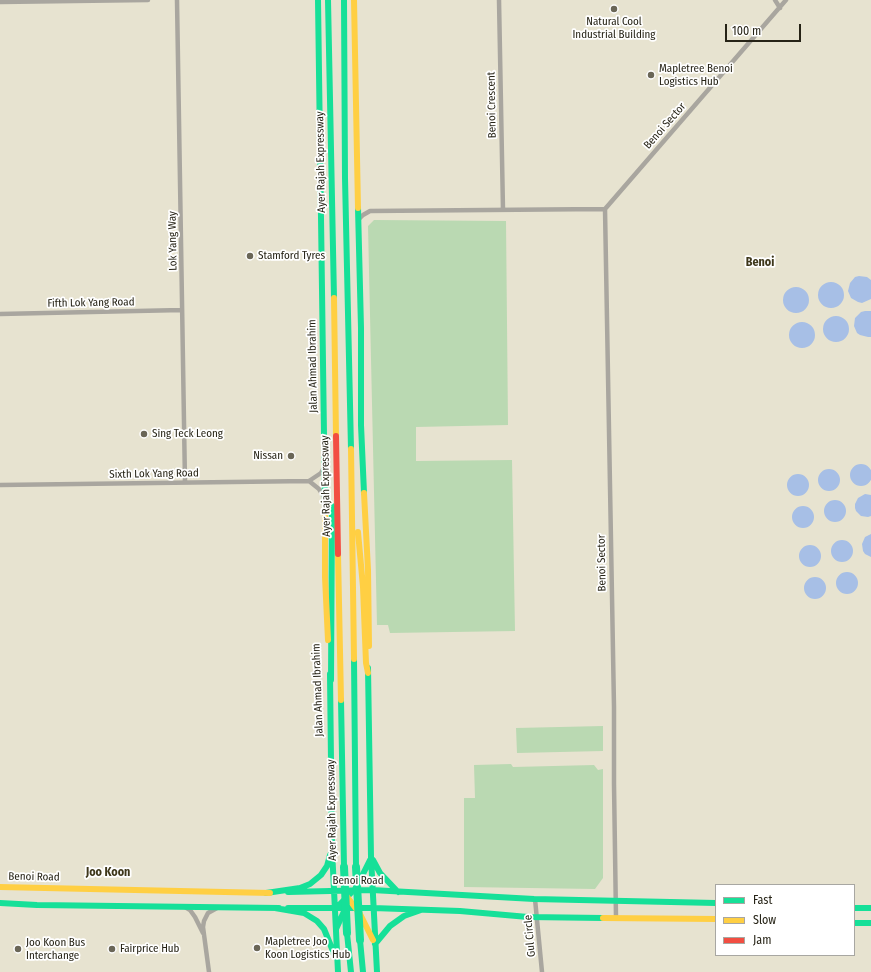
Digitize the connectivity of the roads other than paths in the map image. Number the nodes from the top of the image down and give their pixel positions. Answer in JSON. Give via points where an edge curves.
{"nodes":[{"id":1,"x":148,"y":0,"type":"edge"},
{"id":2,"x":177,"y":0,"type":"edge"},
{"id":3,"x":318,"y":0,"type":"edge"},
{"id":4,"x":328,"y":0,"type":"edge"},
{"id":5,"x":344,"y":0,"type":"edge"},
{"id":6,"x":354,"y":0,"type":"edge"},
{"id":7,"x":499,"y":0,"type":"edge"},
{"id":8,"x":775,"y":0,"type":"edge"},
{"id":9,"x":786,"y":0,"type":"edge"},
{"id":10,"x":0,"y":2,"type":"edge"},
{"id":11,"x":780,"y":8,"type":"junction"},
{"id":12,"x":358,"y":202,"type":"junction"},
{"id":13,"x":605,"y":209,"type":"junction"},
{"id":14,"x":503,"y":210,"type":"junction"},
{"id":15,"x":370,"y":211,"type":"junction"},
{"id":16,"x":358,"y":220,"type":"junction"},
{"id":17,"x":182,"y":310,"type":"junction"},
{"id":18,"x":0,"y":314,"type":"edge"},
{"id":19,"x":337,"y":453,"type":"junction"},
{"id":20,"x":325,"y":462,"type":"junction"},
{"id":21,"x":309,"y":480,"type":"junction"},
{"id":22,"x":185,"y":482,"type":"junction"},
{"id":23,"x":0,"y":485,"type":"edge"},
{"id":24,"x":325,"y":500,"type":"junction"},
{"id":25,"x":353,"y":516,"type":"junction"},
{"id":26,"x":368,"y":673,"type":"junction"},
{"id":27,"x":331,"y":680,"type":"junction"},
{"id":28,"x":332,"y":850,"type":"junction"},
{"id":29,"x":371,"y":857,"type":"junction"},
{"id":30,"x":333,"y":863,"type":"junction"},
{"id":31,"x":0,"y":887,"type":"edge"},
{"id":32,"x":372,"y":890,"type":"junction"},
{"id":33,"x":398,"y":892,"type":"junction"},
{"id":34,"x":266,"y":893,"type":"junction"},
{"id":35,"x":349,"y":894,"type":"junction"},
{"id":36,"x":536,"y":899,"type":"junction"},
{"id":37,"x":616,"y":901,"type":"junction"},
{"id":38,"x":0,"y":903,"type":"edge"},
{"id":39,"x":715,"y":903,"type":"edge"},
{"id":40,"x":183,"y":906,"type":"junction"},
{"id":41,"x":219,"y":907,"type":"junction"},
{"id":42,"x":275,"y":908,"type":"junction"},
{"id":43,"x":335,"y":908,"type":"junction"},
{"id":44,"x":345,"y":908,"type":"junction"},
{"id":45,"x":359,"y":908,"type":"junction"},
{"id":46,"x":373,"y":908,"type":"junction"},
{"id":47,"x":855,"y":908,"type":"edge"},
{"id":48,"x":871,"y":908,"type":"edge"},
{"id":49,"x":421,"y":910,"type":"junction"},
{"id":50,"x":537,"y":917,"type":"junction"},
{"id":51,"x":616,"y":918,"type":"junction"},
{"id":52,"x":715,"y":919,"type":"edge"},
{"id":53,"x":855,"y":923,"type":"edge"},
{"id":54,"x":871,"y":923,"type":"edge"},
{"id":55,"x":335,"y":931,"type":"junction"},
{"id":56,"x":204,"y":934,"type":"junction"},
{"id":57,"x":375,"y":944,"type":"junction"},
{"id":58,"x":338,"y":963,"type":"junction"},
{"id":59,"x":209,"y":972,"type":"edge"},
{"id":60,"x":338,"y":972,"type":"edge"},
{"id":61,"x":351,"y":972,"type":"edge"},
{"id":62,"x":363,"y":972,"type":"edge"},
{"id":63,"x":378,"y":972,"type":"edge"},
{"id":64,"x":542,"y":972,"type":"edge"}],
"edges":[{"from":1,"to":10,"type":"street"},
{"from":2,"to":17,"type":"street","name":"Lok Yang Way"},
{"from":3,"to":20,"type":"main road","name":"Jalan Ahmad Ibrahim"},
{"from":4,"to":19,"type":"main road","name":"Ayer Rajah Expressway"},
{"from":5,"to":25,"type":"main road","via":[[345,178]]},
{"from":6,"to":12,"type":"main road"},
{"from":7,"to":14,"type":"street","name":"Benoi Crescent"},
{"from":8,"to":11,"type":"street"},
{"from":9,"to":11,"type":"street","name":"Benoi Sector"},
{"from":11,"to":13,"type":"street","name":"Benoi Sector"},
{"from":12,"to":15,"type":"street"},
{"from":12,"to":16,"type":"main road"},
{"from":13,"to":14,"type":"street"},
{"from":13,"to":37,"type":"street","name":"Benoi Sector"},
{"from":14,"to":15,"type":"street"},
{"from":15,"to":16,"type":"street"},
{"from":16,"to":26,"type":"main road"},
{"from":17,"to":18,"type":"street","name":"Fifth Lok Yang Road"},
{"from":17,"to":22,"type":"street","name":"Lok Yang Way"},
{"from":19,"to":27,"type":"main road","via":[[332,509]]},
{"from":19,"to":61,"type":"main road","name":"Ayer Rajah Expressway","bridge":true,"via":[[344,867]]},
{"from":20,"to":21,"type":"street","via":[[321,473]]},
{"from":20,"to":24,"type":"main road","name":"Jalan Ahmad Ibrahim"},
{"from":21,"to":22,"type":"street","name":"Sixth Lok Yang Road"},
{"from":21,"to":24,"type":"street","via":[[319,489]]},
{"from":22,"to":23,"type":"street","name":"Sixth Lok Yang Road"},
{"from":24,"to":27,"type":"main road","name":"Jalan Ahmad Ibrahim","via":[[325,577]]},
{"from":25,"to":26,"type":"main road","via":[[357,524],[361,556]]},
{"from":25,"to":62,"type":"main road","bridge":true,"via":[[356,867]]},
{"from":26,"to":29,"type":"main road"},
{"from":27,"to":28,"type":"main road","name":"Jalan Ahmad Ibrahim"},
{"from":28,"to":30,"type":"main road","name":"Jalan Ahmad Ibrahim"},
{"from":28,"to":34,"type":"main road","via":[[327,866],[310,884]]},
{"from":29,"to":32,"type":"main road"},
{"from":29,"to":33,"type":"main road","via":[[380,874]]},
{"from":29,"to":35,"type":"main road","via":[[364,874]]},
{"from":30,"to":35,"type":"main road","name":"Jalan Ahmad Ibrahim"},
{"from":30,"to":35,"type":"main road","via":[[336,874]]},
{"from":31,"to":34,"type":"main road","name":"Benoi Road"},
{"from":32,"to":33,"type":"main road","name":"Benoi Road"},
{"from":32,"to":35,"type":"main road","name":"Benoi Road"},
{"from":32,"to":46,"type":"main road"},
{"from":33,"to":36,"type":"main road","name":"Benoi Road"},
{"from":34,"to":35,"type":"main road","name":"Benoi Road"},
{"from":35,"to":43,"type":"main road","name":"Jalan Ahmad Ibrahim"},
{"from":35,"to":43,"type":"main road"},
{"from":35,"to":44,"type":"main road"},
{"from":35,"to":45,"type":"main road"},
{"from":36,"to":37,"type":"main road","name":"Benoi Road"},
{"from":36,"to":50,"type":"street","name":"Gul Circle"},
{"from":37,"to":39,"type":"main road","name":"Benoi Road"},
{"from":37,"to":51,"type":"street","name":"Benoi Sector"},
{"from":38,"to":40,"type":"main road"},
{"from":40,"to":41,"type":"main road"},
{"from":40,"to":56,"type":"street","via":[[190,910]]},
{"from":41,"to":42,"type":"main road"},
{"from":41,"to":56,"type":"street","via":[[206,917]]},
{"from":42,"to":43,"type":"main road"},
{"from":42,"to":58,"type":"main road","via":[[304,913],[317,921],[328,937]]},
{"from":43,"to":44,"type":"main road"},
{"from":43,"to":55,"type":"main road","name":"Jalan Ahmad Ibrahim"},
{"from":44,"to":45,"type":"main road"},
{"from":44,"to":55,"type":"main road"},
{"from":45,"to":46,"type":"main road"},
{"from":45,"to":57,"type":"main road"},
{"from":46,"to":49,"type":"main road"},
{"from":46,"to":57,"type":"main road"},
{"from":47,"to":48,"type":"main road"},
{"from":49,"to":50,"type":"main road"},
{"from":49,"to":57,"type":"main road","via":[[404,916],[390,926]]},
{"from":50,"to":51,"type":"main road"},
{"from":50,"to":64,"type":"street","name":"Gul Circle"},
{"from":51,"to":52,"type":"main road"},
{"from":53,"to":54,"type":"main road"},
{"from":55,"to":58,"type":"main road","name":"Jalan Ahmad Ibrahim"},
{"from":56,"to":59,"type":"street"},
{"from":57,"to":63,"type":"main road"},
{"from":58,"to":60,"type":"main road","name":"Jalan Ahmad Ibrahim"}]}
